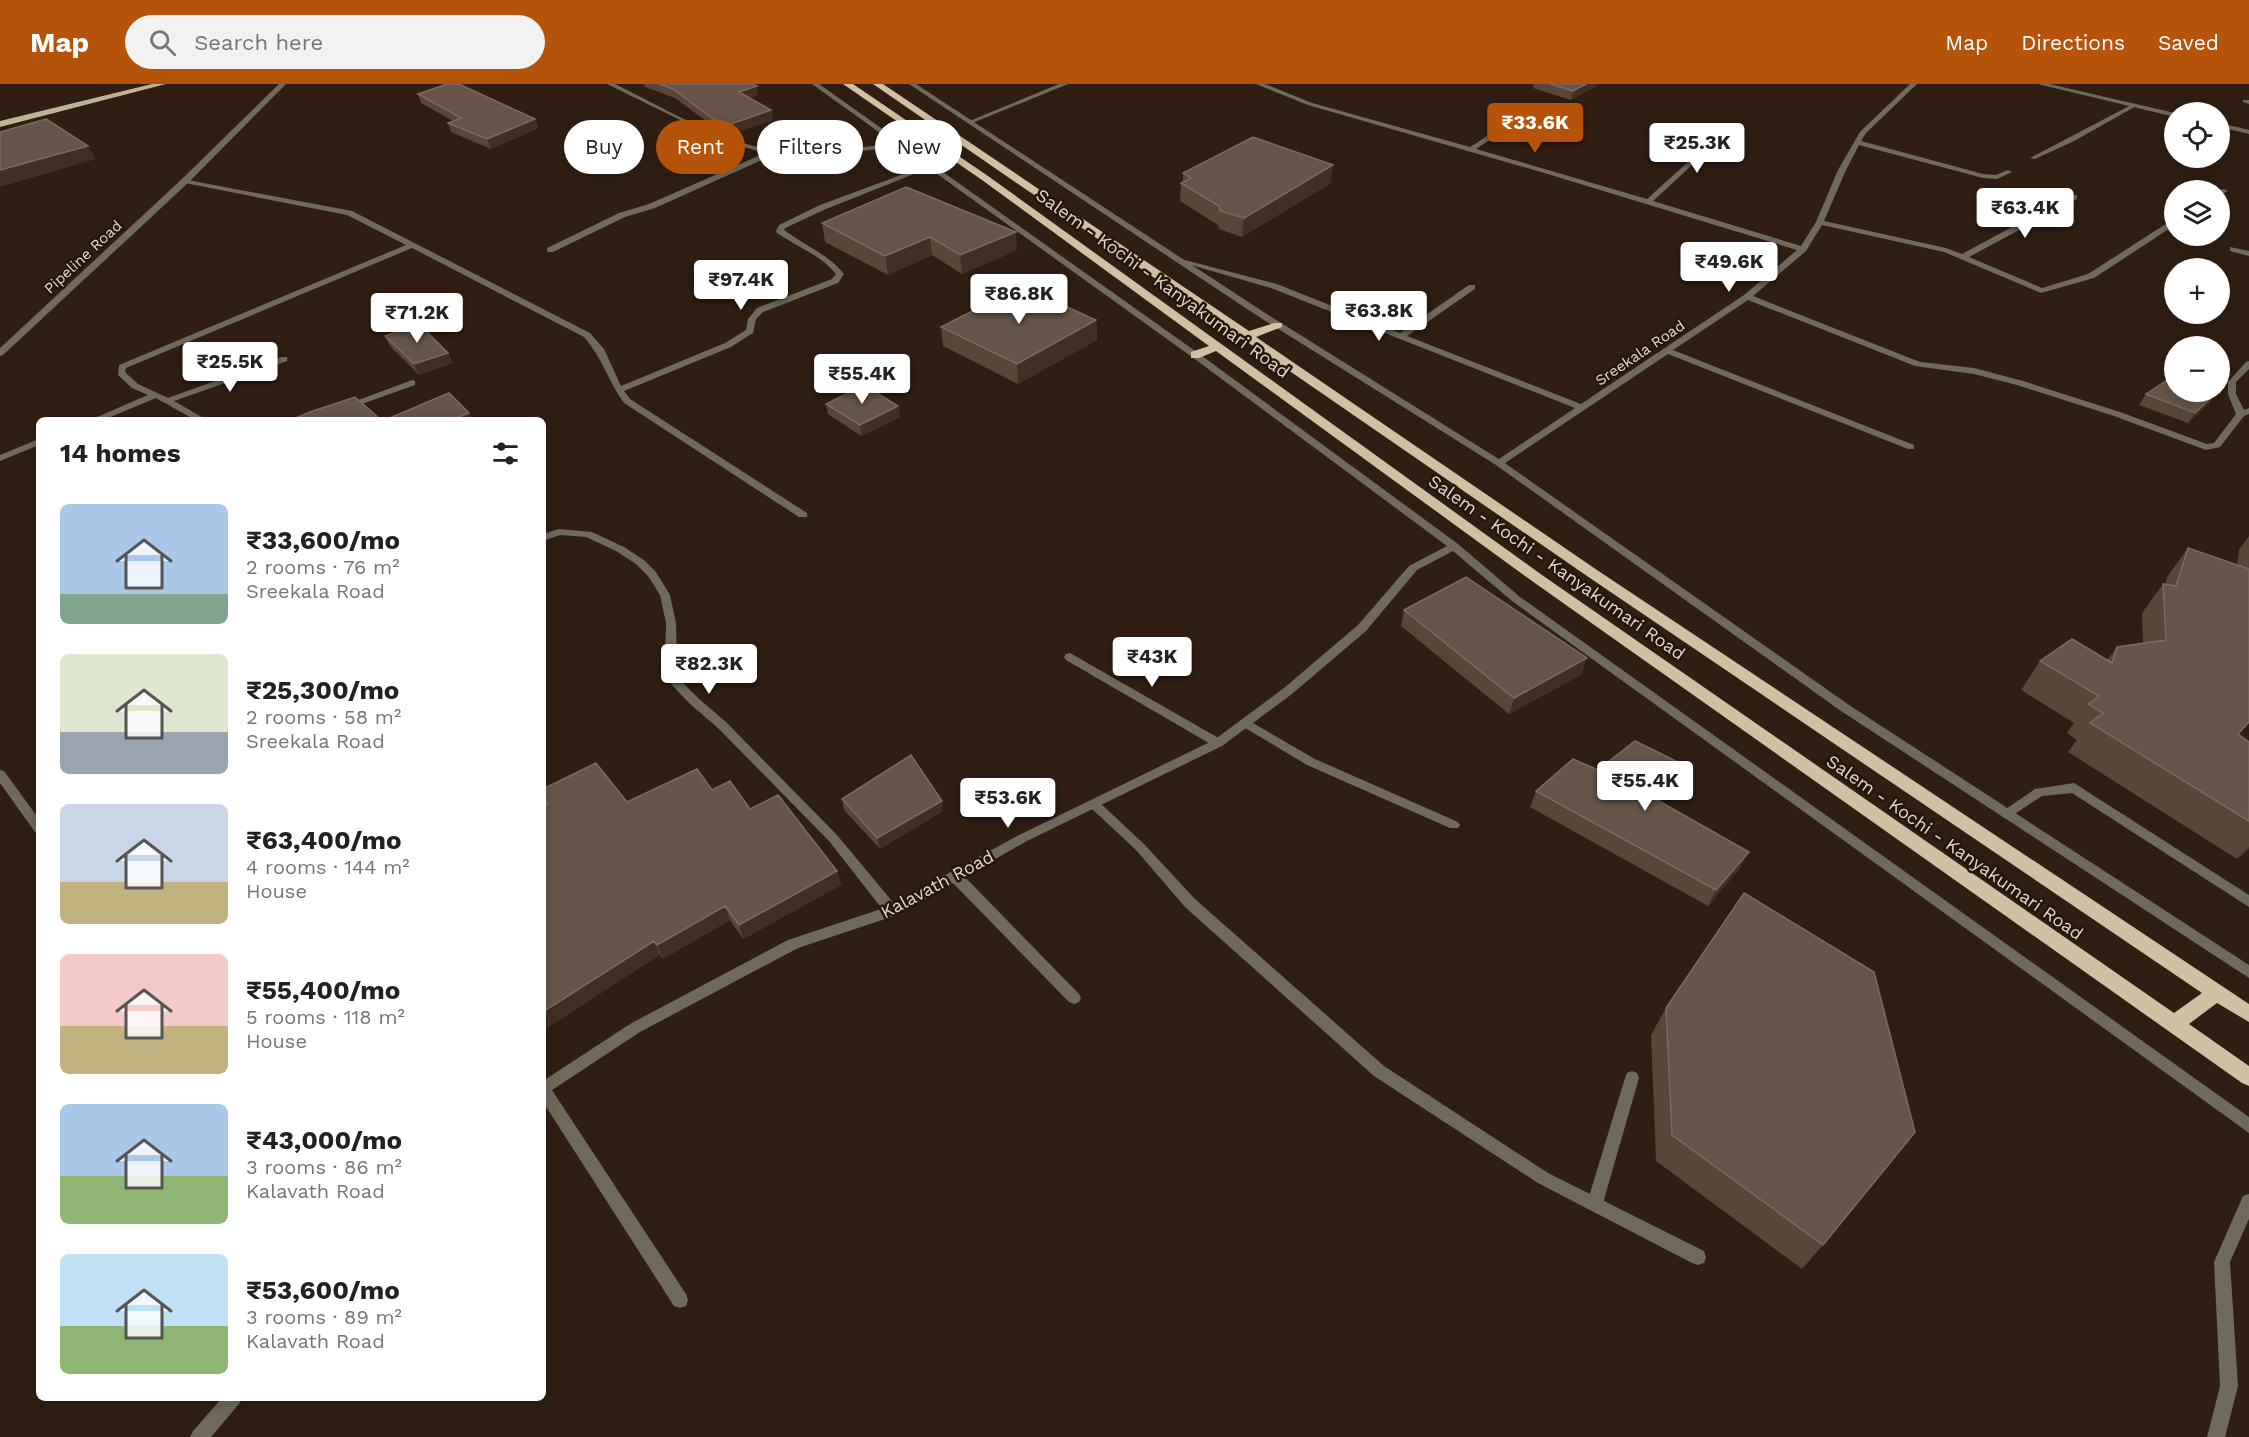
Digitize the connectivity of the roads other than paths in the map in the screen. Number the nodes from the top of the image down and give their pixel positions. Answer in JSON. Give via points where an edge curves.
{"nodes":[{"id":1,"x":131,"y":84,"type":"edge"},
{"id":2,"x":162,"y":84,"type":"edge"},
{"id":3,"x":283,"y":84,"type":"edge"},
{"id":4,"x":610,"y":84,"type":"edge"},
{"id":5,"x":815,"y":84,"type":"edge"},
{"id":6,"x":847,"y":84,"type":"edge"},
{"id":7,"x":877,"y":84,"type":"edge"},
{"id":8,"x":912,"y":84,"type":"edge"},
{"id":9,"x":1065,"y":84,"type":"edge"},
{"id":10,"x":1259,"y":84,"type":"edge"},
{"id":11,"x":1914,"y":84,"type":"edge"},
{"id":12,"x":2041,"y":84,"type":"edge"},
{"id":13,"x":2134,"y":105,"type":"junction"},
{"id":14,"x":2164,"y":112,"type":"edge"},
{"id":15,"x":0,"y":115,"type":"edge"},
{"id":16,"x":970,"y":122,"type":"junction"},
{"id":17,"x":0,"y":124,"type":"edge"},
{"id":18,"x":875,"y":127,"type":"edge"},
{"id":19,"x":2230,"y":127,"type":"edge"},
{"id":20,"x":1729,"y":128,"type":"dead end"},
{"id":21,"x":2249,"y":132,"type":"edge"},
{"id":22,"x":1523,"y":133,"type":"dead end"},
{"id":23,"x":1857,"y":142,"type":"junction"},
{"id":24,"x":757,"y":148,"type":"edge"},
{"id":25,"x":1471,"y":149,"type":"junction"},
{"id":26,"x":2033,"y":158,"type":"dead end"},
{"id":27,"x":757,"y":160,"type":"edge"},
{"id":28,"x":2008,"y":172,"type":"dead end"},
{"id":29,"x":909,"y":174,"type":"edge"},
{"id":30,"x":941,"y":174,"type":"edge"},
{"id":31,"x":185,"y":181,"type":"junction"},
{"id":32,"x":2074,"y":197,"type":"dead end"},
{"id":33,"x":1648,"y":202,"type":"junction"},
{"id":34,"x":1820,"y":222,"type":"junction"},
{"id":35,"x":2164,"y":229,"type":"edge"},
{"id":36,"x":413,"y":245,"type":"junction"},
{"id":37,"x":1803,"y":249,"type":"junction"},
{"id":38,"x":2233,"y":249,"type":"dead end"},
{"id":39,"x":550,"y":250,"type":"dead end"},
{"id":40,"x":2249,"y":254,"type":"edge"},
{"id":41,"x":1963,"y":257,"type":"junction"},
{"id":42,"x":1181,"y":261,"type":"junction"},
{"id":43,"x":1472,"y":287,"type":"dead end"},
{"id":44,"x":1747,"y":297,"type":"junction"},
{"id":45,"x":1278,"y":325,"type":"junction"},
{"id":46,"x":1247,"y":336,"type":"junction"},
{"id":47,"x":1401,"y":336,"type":"junction"},
{"id":48,"x":1218,"y":346,"type":"junction"},
{"id":49,"x":1668,"y":351,"type":"junction"},
{"id":50,"x":0,"y":353,"type":"edge"},
{"id":51,"x":1195,"y":355,"type":"junction"},
{"id":52,"x":284,"y":359,"type":"dead end"},
{"id":53,"x":2249,"y":364,"type":"edge"},
{"id":54,"x":412,"y":383,"type":"dead end"},
{"id":55,"x":619,"y":390,"type":"junction"},
{"id":56,"x":156,"y":395,"type":"junction"},
{"id":57,"x":167,"y":401,"type":"junction"},
{"id":58,"x":1583,"y":408,"type":"junction"},
{"id":59,"x":331,"y":412,"type":"edge"},
{"id":60,"x":2245,"y":413,"type":"edge"},
{"id":61,"x":101,"y":417,"type":"edge"},
{"id":62,"x":196,"y":417,"type":"edge"},
{"id":63,"x":36,"y":443,"type":"edge"},
{"id":64,"x":1911,"y":447,"type":"dead end"},
{"id":65,"x":0,"y":458,"type":"edge"},
{"id":66,"x":1499,"y":463,"type":"junction"},
{"id":67,"x":803,"y":515,"type":"dead end"},
{"id":68,"x":546,"y":537,"type":"edge"},
{"id":69,"x":1454,"y":546,"type":"junction"},
{"id":70,"x":1070,"y":657,"type":"dead end"},
{"id":71,"x":1246,"y":723,"type":"junction"},
{"id":72,"x":1218,"y":743,"type":"junction"},
{"id":73,"x":0,"y":774,"type":"edge"},
{"id":74,"x":1095,"y":805,"type":"junction"},
{"id":75,"x":2007,"y":814,"type":"junction"},
{"id":76,"x":36,"y":825,"type":"edge"},
{"id":77,"x":1455,"y":825,"type":"dead end"},
{"id":78,"x":955,"y":876,"type":"junction"},
{"id":79,"x":2249,"y":902,"type":"edge"},
{"id":80,"x":892,"y":911,"type":"junction"},
{"id":81,"x":2249,"y":972,"type":"edge"},
{"id":82,"x":2217,"y":992,"type":"junction"},
{"id":83,"x":1074,"y":998,"type":"dead end"},
{"id":84,"x":2249,"y":1014,"type":"edge"},
{"id":85,"x":2174,"y":1024,"type":"junction"},
{"id":86,"x":2249,"y":1077,"type":"edge"},
{"id":87,"x":1632,"y":1078,"type":"dead end"},
{"id":88,"x":546,"y":1087,"type":"edge"},
{"id":89,"x":546,"y":1094,"type":"edge"},
{"id":90,"x":2249,"y":1126,"type":"edge"},
{"id":91,"x":2249,"y":1202,"type":"edge"},
{"id":92,"x":1595,"y":1203,"type":"junction"},
{"id":93,"x":1698,"y":1257,"type":"dead end"},
{"id":94,"x":680,"y":1300,"type":"dead end"},
{"id":95,"x":230,"y":1401,"type":"edge"},
{"id":96,"x":199,"y":1437,"type":"edge"},
{"id":97,"x":2216,"y":1437,"type":"edge"}],
"edges":[{"from":1,"to":15,"type":"main road"},
{"from":2,"to":17,"type":"main road"},
{"from":3,"to":31,"type":"street","name":"Pipeline Road"},
{"from":4,"to":24,"type":"street","via":[[725,140]]},
{"from":5,"to":18,"type":"street"},
{"from":6,"to":48,"type":"highway","name":"Salem - Kochi - Kanyakumari Road"},
{"from":7,"to":46,"type":"highway","name":"Salem - Kochi - Kanyakumari Road"},
{"from":8,"to":16,"type":"street","name":"Salem - Kochi - Kanyakumari Road"},
{"from":9,"to":16,"type":"street"},
{"from":10,"to":25,"type":"street","via":[[1310,104]]},
{"from":11,"to":23,"type":"street","name":"Sreekala Road"},
{"from":12,"to":13,"type":"street"},
{"from":13,"to":14,"type":"street"},
{"from":13,"to":26,"type":"street"},
{"from":16,"to":42,"type":"street","name":"Salem - Kochi - Kanyakumari Road"},
{"from":19,"to":21,"type":"street"},
{"from":20,"to":33,"type":"street"},
{"from":22,"to":25,"type":"street","via":[[1502,129]]},
{"from":23,"to":28,"type":"street","via":[[1983,176],[1996,177]]},
{"from":23,"to":34,"type":"street","name":"Sreekala Road"},
{"from":25,"to":33,"type":"street"},
{"from":27,"to":39,"type":"street","via":[[652,206],[622,215]]},
{"from":29,"to":55,"type":"street","via":[[782,227],[780,231],[793,241],[835,266],[840,274],[836,281],[760,310],[752,319],[750,331],[728,345]]},
{"from":30,"to":51,"type":"street"},
{"from":31,"to":36,"type":"street","via":[[349,213]]},
{"from":31,"to":50,"type":"street","name":"Pipeline Road"},
{"from":32,"to":41,"type":"street"},
{"from":33,"to":37,"type":"street"},
{"from":34,"to":37,"type":"street","name":"Sreekala Road"},
{"from":34,"to":41,"type":"street"},
{"from":35,"to":41,"type":"street","via":[[2091,276],[2041,291]]},
{"from":36,"to":55,"type":"street","via":[[587,335],[600,348]]},
{"from":36,"to":56,"type":"street","via":[[122,367],[121,373],[135,386]]},
{"from":37,"to":44,"type":"street","name":"Sreekala Road"},
{"from":38,"to":40,"type":"street"},
{"from":42,"to":45,"type":"street","name":"Salem - Kochi - Kanyakumari Road"},
{"from":42,"to":47,"type":"street","via":[[1274,286]]},
{"from":43,"to":47,"type":"street"},
{"from":44,"to":49,"type":"street","name":"Sreekala Road"},
{"from":44,"to":60,"type":"street","via":[[1918,364],[1974,371],[2020,383],[2206,447],[2217,445]]},
{"from":45,"to":46,"type":"highway"},
{"from":45,"to":66,"type":"street","name":"Salem - Kochi - Kanyakumari Road"},
{"from":46,"to":82,"type":"highway","name":"Salem - Kochi - Kanyakumari Road"},
{"from":47,"to":58,"type":"street"},
{"from":48,"to":51,"type":"highway"},
{"from":48,"to":85,"type":"highway","name":"Salem - Kochi - Kanyakumari Road","via":[[1537,578]]},
{"from":49,"to":58,"type":"street","name":"Sreekala Road"},
{"from":49,"to":64,"type":"street"},
{"from":51,"to":69,"type":"street"},
{"from":52,"to":57,"type":"street"},
{"from":53,"to":60,"type":"street","via":[[2232,382],[2232,394]]},
{"from":54,"to":59,"type":"street"},
{"from":55,"to":67,"type":"street","via":[[627,401]]},
{"from":56,"to":57,"type":"street"},
{"from":56,"to":61,"type":"street"},
{"from":57,"to":62,"type":"street"},
{"from":58,"to":66,"type":"street","name":"Sreekala Road"},
{"from":63,"to":65,"type":"street"},
{"from":66,"to":75,"type":"street","name":"Salem - Kochi - Kanyakumari Road","via":[[1845,708]]},
{"from":68,"to":80,"type":"street","via":[[559,532],[588,534],[620,549],[652,574],[664,595],[671,623],[671,664],[676,682],[833,838]]},
{"from":69,"to":71,"type":"street","name":"Kalavath Road","via":[[1413,568],[1362,628]]},
{"from":69,"to":90,"type":"street","via":[[1516,599]]},
{"from":70,"to":72,"type":"street"},
{"from":71,"to":72,"type":"street","name":"Kalavath Road"},
{"from":71,"to":77,"type":"street","via":[[1311,762]]},
{"from":72,"to":74,"type":"street","name":"Kalavath Road"},
{"from":73,"to":76,"type":"street"},
{"from":74,"to":78,"type":"street","name":"Kalavath Road","via":[[1023,838]]},
{"from":74,"to":92,"type":"street","via":[[1140,847],[1190,903],[1379,1071],[1543,1178]]},
{"from":75,"to":79,"type":"street","via":[[2039,792],[2074,788]]},
{"from":75,"to":81,"type":"street","name":"Salem - Kochi - Kanyakumari Road"},
{"from":78,"to":80,"type":"street","name":"Kalavath Road"},
{"from":78,"to":83,"type":"street"},
{"from":80,"to":88,"type":"street","name":"Kalavath Road","via":[[793,944],[635,1028]]},
{"from":82,"to":84,"type":"highway","name":"Salem - Kochi - Kanyakumari Road"},
{"from":82,"to":85,"type":"highway"},
{"from":85,"to":86,"type":"highway","name":"Salem - Kochi - Kanyakumari Road"},
{"from":87,"to":92,"type":"street"},
{"from":89,"to":94,"type":"street"},
{"from":91,"to":97,"type":"street","via":[[2222,1262],[2229,1386]]},
{"from":92,"to":93,"type":"street"},
{"from":95,"to":96,"type":"street"}]}
